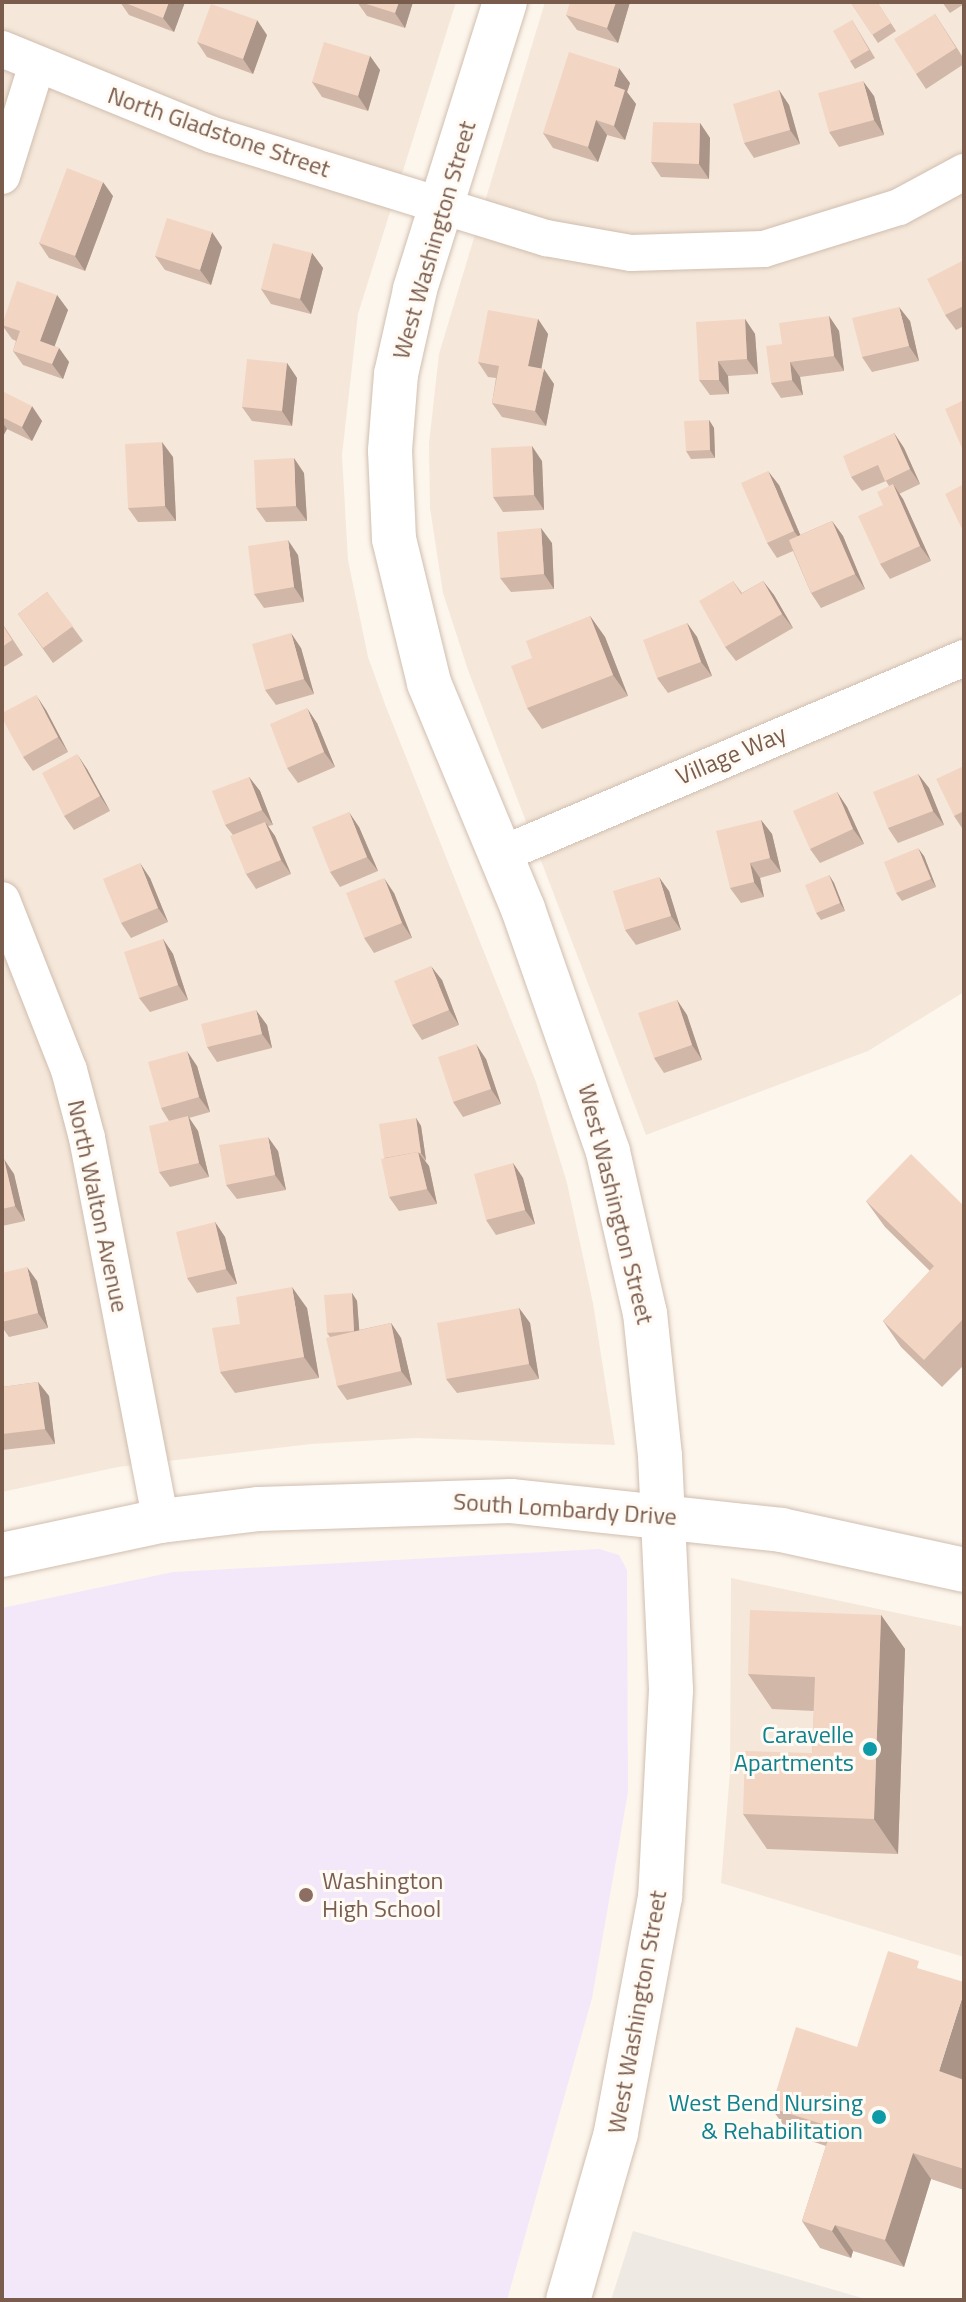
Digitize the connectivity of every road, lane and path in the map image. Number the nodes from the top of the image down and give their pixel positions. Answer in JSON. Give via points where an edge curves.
{"nodes":[{"id":1,"x":505,"y":2,"type":"edge"},
{"id":2,"x":2,"y":49,"type":"edge"},
{"id":3,"x":37,"y":64,"type":"junction"},
{"id":4,"x":964,"y":172,"type":"edge"},
{"id":5,"x":2,"y":176,"type":"edge"},
{"id":6,"x":441,"y":204,"type":"junction"},
{"id":7,"x":964,"y":658,"type":"edge"},
{"id":8,"x":500,"y":855,"type":"junction"},
{"id":9,"x":2,"y":900,"type":"edge"},
{"id":10,"x":665,"y":1514,"type":"junction"},
{"id":11,"x":161,"y":1521,"type":"junction"},
{"id":12,"x":2,"y":1555,"type":"edge"},
{"id":13,"x":964,"y":1570,"type":"edge"},
{"id":14,"x":568,"y":2300,"type":"edge"}],
"edges":[{"from":1,"to":6,"type":"street","name":"West Washington Street"},
{"from":2,"to":3,"type":"street","name":"North Gladstone Street"},
{"from":3,"to":5,"type":"street"},
{"from":3,"to":6,"type":"street","name":"North Gladstone Street","via":[[213,135]]},
{"from":4,"to":6,"type":"street","name":"North Gladstone Street","via":[[899,207],[835,231],[764,249],[695,254],[631,253],[546,238]]},
{"from":6,"to":8,"type":"street","name":"West Washington Street","via":[[396,374],[390,451],[394,539],[429,683]]},
{"from":7,"to":8,"type":"street","name":"Village Way"},
{"from":8,"to":10,"type":"street","name":"West Washington Street","via":[[588,1084],[608,1152],[645,1313]]},
{"from":9,"to":11,"type":"street","name":"North Walton Avenue","via":[[44,1000],[83,1125]]},
{"from":10,"to":11,"type":"street","name":"South Lombardy Drive","via":[[511,1501],[373,1502]]},
{"from":10,"to":13,"type":"street","name":"South Lombardy Drive","via":[[781,1530]]},
{"from":10,"to":14,"type":"street","name":"West Washington Street","via":[[671,1690],[660,1897],[616,2133]]},
{"from":11,"to":12,"type":"street","name":"South Lombardy Drive"}]}
